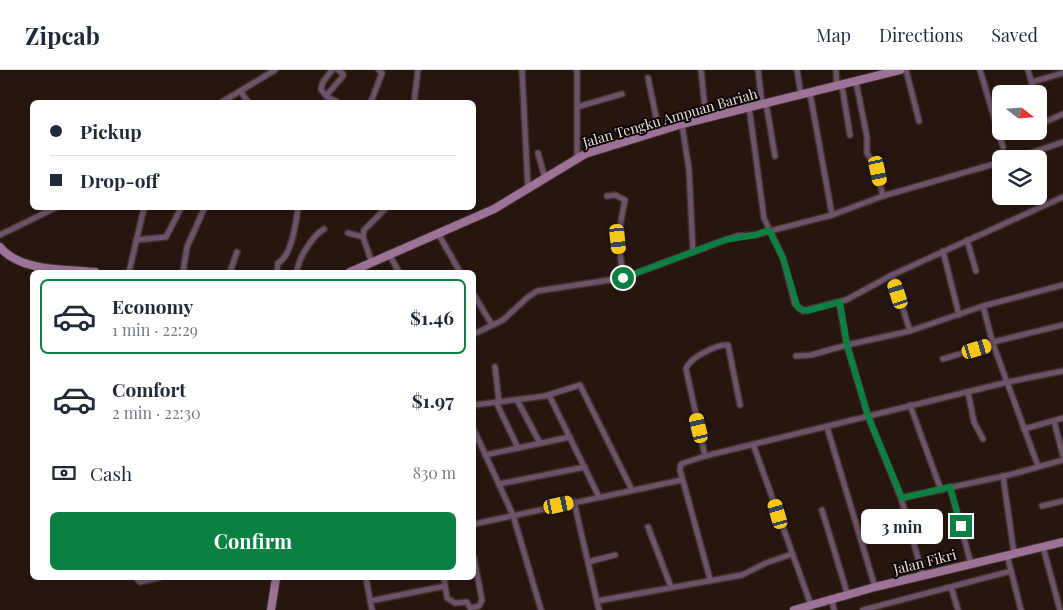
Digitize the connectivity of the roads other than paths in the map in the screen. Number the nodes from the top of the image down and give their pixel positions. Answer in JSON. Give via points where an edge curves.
{"nodes":[{"id":1,"x":275,"y":70,"type":"edge"},
{"id":2,"x":332,"y":70,"type":"edge"},
{"id":3,"x":338,"y":70,"type":"edge"},
{"id":4,"x":379,"y":70,"type":"edge"},
{"id":5,"x":418,"y":70,"type":"edge"},
{"id":6,"x":522,"y":70,"type":"edge"},
{"id":7,"x":577,"y":70,"type":"edge"},
{"id":8,"x":701,"y":70,"type":"edge"},
{"id":9,"x":758,"y":70,"type":"edge"},
{"id":10,"x":797,"y":70,"type":"edge"},
{"id":11,"x":836,"y":70,"type":"edge"},
{"id":12,"x":900,"y":70,"type":"edge"},
{"id":13,"x":906,"y":70,"type":"edge"},
{"id":14,"x":980,"y":70,"type":"edge"},
{"id":15,"x":1028,"y":70,"type":"edge"},
{"id":16,"x":878,"y":73,"type":"edge"},
{"id":17,"x":1063,"y":73,"type":"edge"},
{"id":18,"x":648,"y":78,"type":"dead end"},
{"id":19,"x":856,"y":82,"type":"junction"},
{"id":20,"x":1032,"y":82,"type":"junction"},
{"id":21,"x":1033,"y":85,"type":"edge"},
{"id":22,"x":839,"y":86,"type":"junction"},
{"id":23,"x":241,"y":92,"type":"junction"},
{"id":24,"x":622,"y":94,"type":"dead end"},
{"id":25,"x":805,"y":94,"type":"junction"},
{"id":26,"x":326,"y":96,"type":"junction"},
{"id":27,"x":226,"y":100,"type":"edge"},
{"id":28,"x":247,"y":100,"type":"edge"},
{"id":29,"x":333,"y":100,"type":"edge"},
{"id":30,"x":372,"y":100,"type":"edge"},
{"id":31,"x":414,"y":100,"type":"edge"},
{"id":32,"x":764,"y":103,"type":"junction"},
{"id":33,"x":578,"y":107,"type":"junction"},
{"id":34,"x":749,"y":107,"type":"junction"},
{"id":35,"x":1063,"y":114,"type":"edge"},
{"id":36,"x":706,"y":118,"type":"junction"},
{"id":37,"x":919,"y":121,"type":"dead end"},
{"id":38,"x":1048,"y":121,"type":"edge"},
{"id":39,"x":682,"y":124,"type":"junction"},
{"id":40,"x":659,"y":131,"type":"junction"},
{"id":41,"x":850,"y":135,"type":"dead end"},
{"id":42,"x":1063,"y":142,"type":"edge"},
{"id":43,"x":1003,"y":147,"type":"dead end"},
{"id":44,"x":1039,"y":150,"type":"edge"},
{"id":45,"x":538,"y":153,"type":"dead end"},
{"id":46,"x":775,"y":156,"type":"dead end"},
{"id":47,"x":577,"y":158,"type":"junction"},
{"id":48,"x":992,"y":165,"type":"edge"},
{"id":49,"x":545,"y":178,"type":"junction"},
{"id":50,"x":528,"y":189,"type":"junction"},
{"id":51,"x":607,"y":196,"type":"dead end"},
{"id":52,"x":883,"y":196,"type":"junction"},
{"id":53,"x":1062,"y":197,"type":"edge"},
{"id":54,"x":1063,"y":205,"type":"edge"},
{"id":55,"x":52,"y":210,"type":"edge"},
{"id":56,"x":144,"y":210,"type":"edge"},
{"id":57,"x":180,"y":210,"type":"edge"},
{"id":58,"x":204,"y":210,"type":"edge"},
{"id":59,"x":298,"y":210,"type":"edge"},
{"id":60,"x":384,"y":210,"type":"edge"},
{"id":61,"x":832,"y":215,"type":"junction"},
{"id":62,"x":324,"y":229,"type":"dead end"},
{"id":63,"x":769,"y":230,"type":"junction"},
{"id":64,"x":348,"y":233,"type":"dead end"},
{"id":65,"x":438,"y":235,"type":"junction"},
{"id":66,"x":0,"y":236,"type":"edge"},
{"id":67,"x":363,"y":237,"type":"junction"},
{"id":68,"x":136,"y":240,"type":"junction"},
{"id":69,"x":967,"y":240,"type":"junction"},
{"id":70,"x":0,"y":247,"type":"edge"},
{"id":71,"x":943,"y":251,"type":"junction"},
{"id":72,"x":237,"y":252,"type":"dead end"},
{"id":73,"x":693,"y":252,"type":"junction"},
{"id":74,"x":390,"y":256,"type":"junction"},
{"id":75,"x":372,"y":263,"type":"junction"},
{"id":76,"x":79,"y":270,"type":"edge"},
{"id":77,"x":128,"y":270,"type":"edge"},
{"id":78,"x":182,"y":270,"type":"edge"},
{"id":79,"x":231,"y":270,"type":"edge"},
{"id":80,"x":276,"y":270,"type":"edge"},
{"id":81,"x":299,"y":270,"type":"edge"},
{"id":82,"x":356,"y":270,"type":"edge"},
{"id":83,"x":397,"y":270,"type":"edge"},
{"id":84,"x":459,"y":270,"type":"edge"},
{"id":85,"x":976,"y":271,"type":"dead end"},
{"id":86,"x":892,"y":275,"type":"junction"},
{"id":87,"x":623,"y":278,"type":"junction"},
{"id":88,"x":1063,"y":285,"type":"edge"},
{"id":89,"x":476,"y":298,"type":"edge"},
{"id":90,"x":840,"y":302,"type":"junction"},
{"id":91,"x":983,"y":306,"type":"junction"},
{"id":92,"x":959,"y":314,"type":"junction"},
{"id":93,"x":492,"y":324,"type":"junction"},
{"id":94,"x":1063,"y":324,"type":"edge"},
{"id":95,"x":910,"y":332,"type":"junction"},
{"id":96,"x":476,"y":333,"type":"edge"},
{"id":97,"x":993,"y":343,"type":"junction"},
{"id":98,"x":847,"y":345,"type":"junction"},
{"id":99,"x":796,"y":356,"type":"dead end"},
{"id":100,"x":943,"y":360,"type":"dead end"},
{"id":101,"x":495,"y":367,"type":"dead end"},
{"id":102,"x":1063,"y":371,"type":"edge"},
{"id":103,"x":1008,"y":382,"type":"junction"},
{"id":104,"x":968,"y":392,"type":"junction"},
{"id":105,"x":550,"y":395,"type":"junction"},
{"id":106,"x":517,"y":400,"type":"junction"},
{"id":107,"x":497,"y":402,"type":"junction"},
{"id":108,"x":476,"y":405,"type":"edge"},
{"id":109,"x":740,"y":405,"type":"dead end"},
{"id":110,"x":910,"y":405,"type":"junction"},
{"id":111,"x":868,"y":416,"type":"junction"},
{"id":112,"x":1063,"y":418,"type":"edge"},
{"id":113,"x":1054,"y":421,"type":"junction"},
{"id":114,"x":828,"y":427,"type":"junction"},
{"id":115,"x":1024,"y":429,"type":"junction"},
{"id":116,"x":476,"y":435,"type":"edge"},
{"id":117,"x":570,"y":437,"type":"junction"},
{"id":118,"x":983,"y":439,"type":"dead end"},
{"id":119,"x":540,"y":443,"type":"junction"},
{"id":120,"x":753,"y":444,"type":"junction"},
{"id":121,"x":518,"y":448,"type":"junction"},
{"id":122,"x":485,"y":455,"type":"junction"},
{"id":123,"x":705,"y":456,"type":"junction"},
{"id":124,"x":1063,"y":456,"type":"edge"},
{"id":125,"x":1063,"y":460,"type":"edge"},
{"id":126,"x":1038,"y":466,"type":"junction"},
{"id":127,"x":585,"y":467,"type":"junction"},
{"id":128,"x":1003,"y":476,"type":"junction"},
{"id":129,"x":682,"y":480,"type":"junction"},
{"id":130,"x":499,"y":484,"type":"junction"},
{"id":131,"x":950,"y":487,"type":"junction"},
{"id":132,"x":632,"y":490,"type":"junction"},
{"id":133,"x":941,"y":490,"type":"junction"},
{"id":134,"x":599,"y":497,"type":"junction"},
{"id":135,"x":902,"y":498,"type":"junction"},
{"id":136,"x":1063,"y":500,"type":"edge"},
{"id":137,"x":574,"y":502,"type":"junction"},
{"id":138,"x":1042,"y":506,"type":"dead end"},
{"id":139,"x":822,"y":510,"type":"dead end"},
{"id":140,"x":513,"y":514,"type":"junction"},
{"id":141,"x":476,"y":523,"type":"edge"},
{"id":142,"x":648,"y":527,"type":"dead end"},
{"id":143,"x":1063,"y":542,"type":"edge"},
{"id":144,"x":1043,"y":546,"type":"junction"},
{"id":145,"x":792,"y":554,"type":"junction"},
{"id":146,"x":1010,"y":554,"type":"junction"},
{"id":147,"x":615,"y":555,"type":"dead end"},
{"id":148,"x":588,"y":562,"type":"junction"},
{"id":149,"x":971,"y":564,"type":"junction"},
{"id":150,"x":476,"y":568,"type":"edge"},
{"id":151,"x":1011,"y":571,"type":"junction"},
{"id":152,"x":923,"y":576,"type":"junction"},
{"id":153,"x":276,"y":580,"type":"edge"},
{"id":154,"x":366,"y":580,"type":"edge"},
{"id":155,"x":444,"y":580,"type":"edge"},
{"id":156,"x":710,"y":580,"type":"junction"},
{"id":157,"x":445,"y":586,"type":"junction"},
{"id":158,"x":671,"y":587,"type":"junction"},
{"id":159,"x":875,"y":587,"type":"junction"},
{"id":160,"x":952,"y":587,"type":"junction"},
{"id":161,"x":848,"y":596,"type":"junction"},
{"id":162,"x":597,"y":600,"type":"junction"},
{"id":163,"x":832,"y":600,"type":"junction"},
{"id":164,"x":370,"y":601,"type":"junction"},
{"id":165,"x":812,"y":605,"type":"junction"},
{"id":166,"x":471,"y":609,"type":"edge"},
{"id":167,"x":271,"y":610,"type":"edge"},
{"id":168,"x":372,"y":610,"type":"edge"},
{"id":169,"x":541,"y":610,"type":"edge"},
{"id":170,"x":600,"y":610,"type":"edge"},
{"id":171,"x":794,"y":610,"type":"edge"},
{"id":172,"x":834,"y":610,"type":"edge"},
{"id":173,"x":866,"y":610,"type":"edge"},
{"id":174,"x":958,"y":610,"type":"edge"},
{"id":175,"x":1021,"y":610,"type":"edge"},
{"id":176,"x":1060,"y":610,"type":"edge"}],
"edges":[{"from":1,"to":23,"type":"street"},
{"from":2,"to":26,"type":"street","via":[[322,85]]},
{"from":3,"to":26,"type":"street","via":[[343,76]]},
{"from":4,"to":30,"type":"street","via":[[382,74]]},
{"from":5,"to":31,"type":"street"},
{"from":6,"to":50,"type":"street"},
{"from":7,"to":33,"type":"street"},
{"from":8,"to":36,"type":"street"},
{"from":9,"to":32,"type":"street"},
{"from":10,"to":25,"type":"street"},
{"from":11,"to":22,"type":"street"},
{"from":12,"to":16,"type":"main road","name":"Jalan Tengku Ampuan Bariah"},
{"from":13,"to":37,"type":"street"},
{"from":14,"to":43,"type":"street"},
{"from":15,"to":20,"type":"street"},
{"from":16,"to":19,"type":"main road","name":"Jalan Tengku Ampuan Bariah"},
{"from":17,"to":20,"type":"street"},
{"from":18,"to":40,"type":"street"},
{"from":19,"to":22,"type":"main road","name":"Jalan Tengku Ampuan Bariah"},
{"from":19,"to":52,"type":"street","via":[[867,153],[878,171]]},
{"from":20,"to":21,"type":"street"},
{"from":22,"to":25,"type":"main road","name":"Jalan Tengku Ampuan Bariah"},
{"from":22,"to":41,"type":"street"},
{"from":23,"to":27,"type":"street"},
{"from":23,"to":28,"type":"street"},
{"from":24,"to":33,"type":"street"},
{"from":25,"to":32,"type":"main road","name":"Jalan Tengku Ampuan Bariah"},
{"from":25,"to":61,"type":"street"},
{"from":26,"to":29,"type":"street"},
{"from":32,"to":34,"type":"main road","name":"Jalan Tengku Ampuan Bariah"},
{"from":32,"to":46,"type":"street"},
{"from":33,"to":47,"type":"street"},
{"from":34,"to":36,"type":"main road","name":"Jalan Tengku Ampuan Bariah"},
{"from":34,"to":63,"type":"street","via":[[764,218]]},
{"from":35,"to":38,"type":"street"},
{"from":36,"to":39,"type":"main road","name":"Jalan Tengku Ampuan Bariah"},
{"from":39,"to":40,"type":"main road","name":"Jalan Tengku Ampuan Bariah"},
{"from":39,"to":73,"type":"street","via":[[689,170]]},
{"from":40,"to":47,"type":"main road","name":"Jalan Tengku Ampuan Bariah"},
{"from":42,"to":44,"type":"street"},
{"from":45,"to":49,"type":"street"},
{"from":47,"to":49,"type":"main road","name":"Jalan Tengku Ampuan Bariah"},
{"from":48,"to":52,"type":"street"},
{"from":49,"to":50,"type":"main road","name":"Jalan Tengku Ampuan Bariah"},
{"from":50,"to":65,"type":"main road","name":"Jalan Tengku Ampuan Bariah","via":[[494,210]]},
{"from":51,"to":87,"type":"street","via":[[625,200],[618,236]]},
{"from":52,"to":61,"type":"street"},
{"from":53,"to":54,"type":"street"},
{"from":53,"to":69,"type":"street"},
{"from":55,"to":66,"type":"street"},
{"from":56,"to":68,"type":"street"},
{"from":57,"to":68,"type":"street","via":[[166,237]]},
{"from":58,"to":78,"type":"street","via":[[187,247]]},
{"from":59,"to":80,"type":"street","via":[[296,228],[284,260],[278,263]]},
{"from":60,"to":67,"type":"street","via":[[367,226]]},
{"from":61,"to":63,"type":"street"},
{"from":62,"to":81,"type":"street","via":[[316,234]]},
{"from":63,"to":73,"type":"street","via":[[725,240]]},
{"from":63,"to":90,"type":"street","via":[[783,258],[798,308],[807,311]]},
{"from":64,"to":67,"type":"street"},
{"from":65,"to":74,"type":"main road","name":"Jalan Tengku Ampuan Bariah"},
{"from":65,"to":84,"type":"street"},
{"from":67,"to":75,"type":"street"},
{"from":68,"to":77,"type":"street"},
{"from":69,"to":71,"type":"street"},
{"from":69,"to":85,"type":"street"},
{"from":70,"to":76,"type":"main road","via":[[11,257],[31,264]]},
{"from":71,"to":86,"type":"street"},
{"from":71,"to":92,"type":"street"},
{"from":72,"to":79,"type":"street"},
{"from":73,"to":87,"type":"street"},
{"from":74,"to":75,"type":"main road","name":"Jalan Tengku Ampuan Bariah"},
{"from":74,"to":83,"type":"street"},
{"from":75,"to":82,"type":"main road","name":"Jalan Tengku Ampuan Bariah"},
{"from":86,"to":90,"type":"street"},
{"from":86,"to":95,"type":"street"},
{"from":87,"to":93,"type":"street","via":[[537,291],[503,320]]},
{"from":88,"to":91,"type":"street"},
{"from":89,"to":93,"type":"street"},
{"from":90,"to":98,"type":"street"},
{"from":91,"to":92,"type":"street"},
{"from":91,"to":97,"type":"street"},
{"from":92,"to":95,"type":"street"},
{"from":93,"to":96,"type":"street"},
{"from":94,"to":97,"type":"street"},
{"from":95,"to":98,"type":"street"},
{"from":97,"to":100,"type":"street"},
{"from":97,"to":103,"type":"street"},
{"from":98,"to":99,"type":"street"},
{"from":98,"to":111,"type":"street"},
{"from":101,"to":107,"type":"street"},
{"from":102,"to":103,"type":"street"},
{"from":103,"to":104,"type":"street"},
{"from":103,"to":115,"type":"street"},
{"from":104,"to":110,"type":"street"},
{"from":104,"to":118,"type":"street","via":[[974,422]]},
{"from":105,"to":106,"type":"street"},
{"from":105,"to":117,"type":"street"},
{"from":105,"to":132,"type":"street","via":[[574,385],[581,387]]},
{"from":106,"to":107,"type":"street"},
{"from":106,"to":119,"type":"street"},
{"from":107,"to":108,"type":"street"},
{"from":107,"to":121,"type":"street"},
{"from":109,"to":123,"type":"street","via":[[728,345],[721,345],[689,362],[686,369]]},
{"from":110,"to":111,"type":"street"},
{"from":110,"to":133,"type":"street"},
{"from":111,"to":114,"type":"street"},
{"from":111,"to":135,"type":"street"},
{"from":112,"to":113,"type":"street"},
{"from":113,"to":115,"type":"street"},
{"from":113,"to":124,"type":"street"},
{"from":114,"to":120,"type":"street"},
{"from":114,"to":159,"type":"street"},
{"from":115,"to":126,"type":"street"},
{"from":116,"to":122,"type":"street"},
{"from":117,"to":119,"type":"street"},
{"from":117,"to":127,"type":"street"},
{"from":119,"to":121,"type":"street"},
{"from":120,"to":123,"type":"street"},
{"from":120,"to":145,"type":"street"},
{"from":121,"to":122,"type":"street"},
{"from":122,"to":130,"type":"street"},
{"from":123,"to":129,"type":"street","via":[[681,464]]},
{"from":125,"to":126,"type":"street"},
{"from":126,"to":128,"type":"street"},
{"from":127,"to":130,"type":"street"},
{"from":127,"to":134,"type":"street"},
{"from":128,"to":131,"type":"street"},
{"from":128,"to":146,"type":"street"},
{"from":129,"to":132,"type":"street"},
{"from":129,"to":156,"type":"street"},
{"from":130,"to":140,"type":"street"},
{"from":131,"to":133,"type":"street"},
{"from":131,"to":149,"type":"street"},
{"from":132,"to":134,"type":"street"},
{"from":133,"to":135,"type":"street"},
{"from":134,"to":137,"type":"street"},
{"from":135,"to":152,"type":"street"},
{"from":136,"to":138,"type":"street"},
{"from":137,"to":140,"type":"street"},
{"from":137,"to":148,"type":"street"},
{"from":139,"to":161,"type":"street"},
{"from":140,"to":141,"type":"street"},
{"from":140,"to":169,"type":"street"},
{"from":142,"to":158,"type":"street"},
{"from":143,"to":144,"type":"main road","name":"Jalan Fikri"},
{"from":144,"to":146,"type":"main road","name":"Jalan Fikri"},
{"from":144,"to":176,"type":"street"},
{"from":145,"to":156,"type":"street","via":[[744,575]]},
{"from":145,"to":165,"type":"street"},
{"from":146,"to":149,"type":"main road","name":"Jalan Fikri"},
{"from":146,"to":151,"type":"street"},
{"from":147,"to":148,"type":"street"},
{"from":148,"to":162,"type":"street"},
{"from":149,"to":152,"type":"main road","name":"Jalan Fikri"},
{"from":150,"to":166,"type":"street","via":[[482,600],[479,606]]},
{"from":151,"to":160,"type":"street"},
{"from":151,"to":175,"type":"street"},
{"from":152,"to":159,"type":"main road","name":"Jalan Fikri"},
{"from":153,"to":167,"type":"main road"},
{"from":154,"to":164,"type":"street"},
{"from":155,"to":157,"type":"street"},
{"from":156,"to":158,"type":"street"},
{"from":157,"to":164,"type":"street"},
{"from":157,"to":166,"type":"street","via":[[450,602],[467,602]]},
{"from":158,"to":162,"type":"street"},
{"from":159,"to":161,"type":"main road","name":"Jalan Fikri"},
{"from":160,"to":173,"type":"street"},
{"from":160,"to":174,"type":"street"},
{"from":161,"to":163,"type":"main road","name":"Jalan Fikri"},
{"from":162,"to":170,"type":"street"},
{"from":163,"to":165,"type":"main road","name":"Jalan Fikri"},
{"from":163,"to":172,"type":"street"},
{"from":164,"to":168,"type":"street"},
{"from":165,"to":171,"type":"main road","name":"Jalan Fikri"}]}
